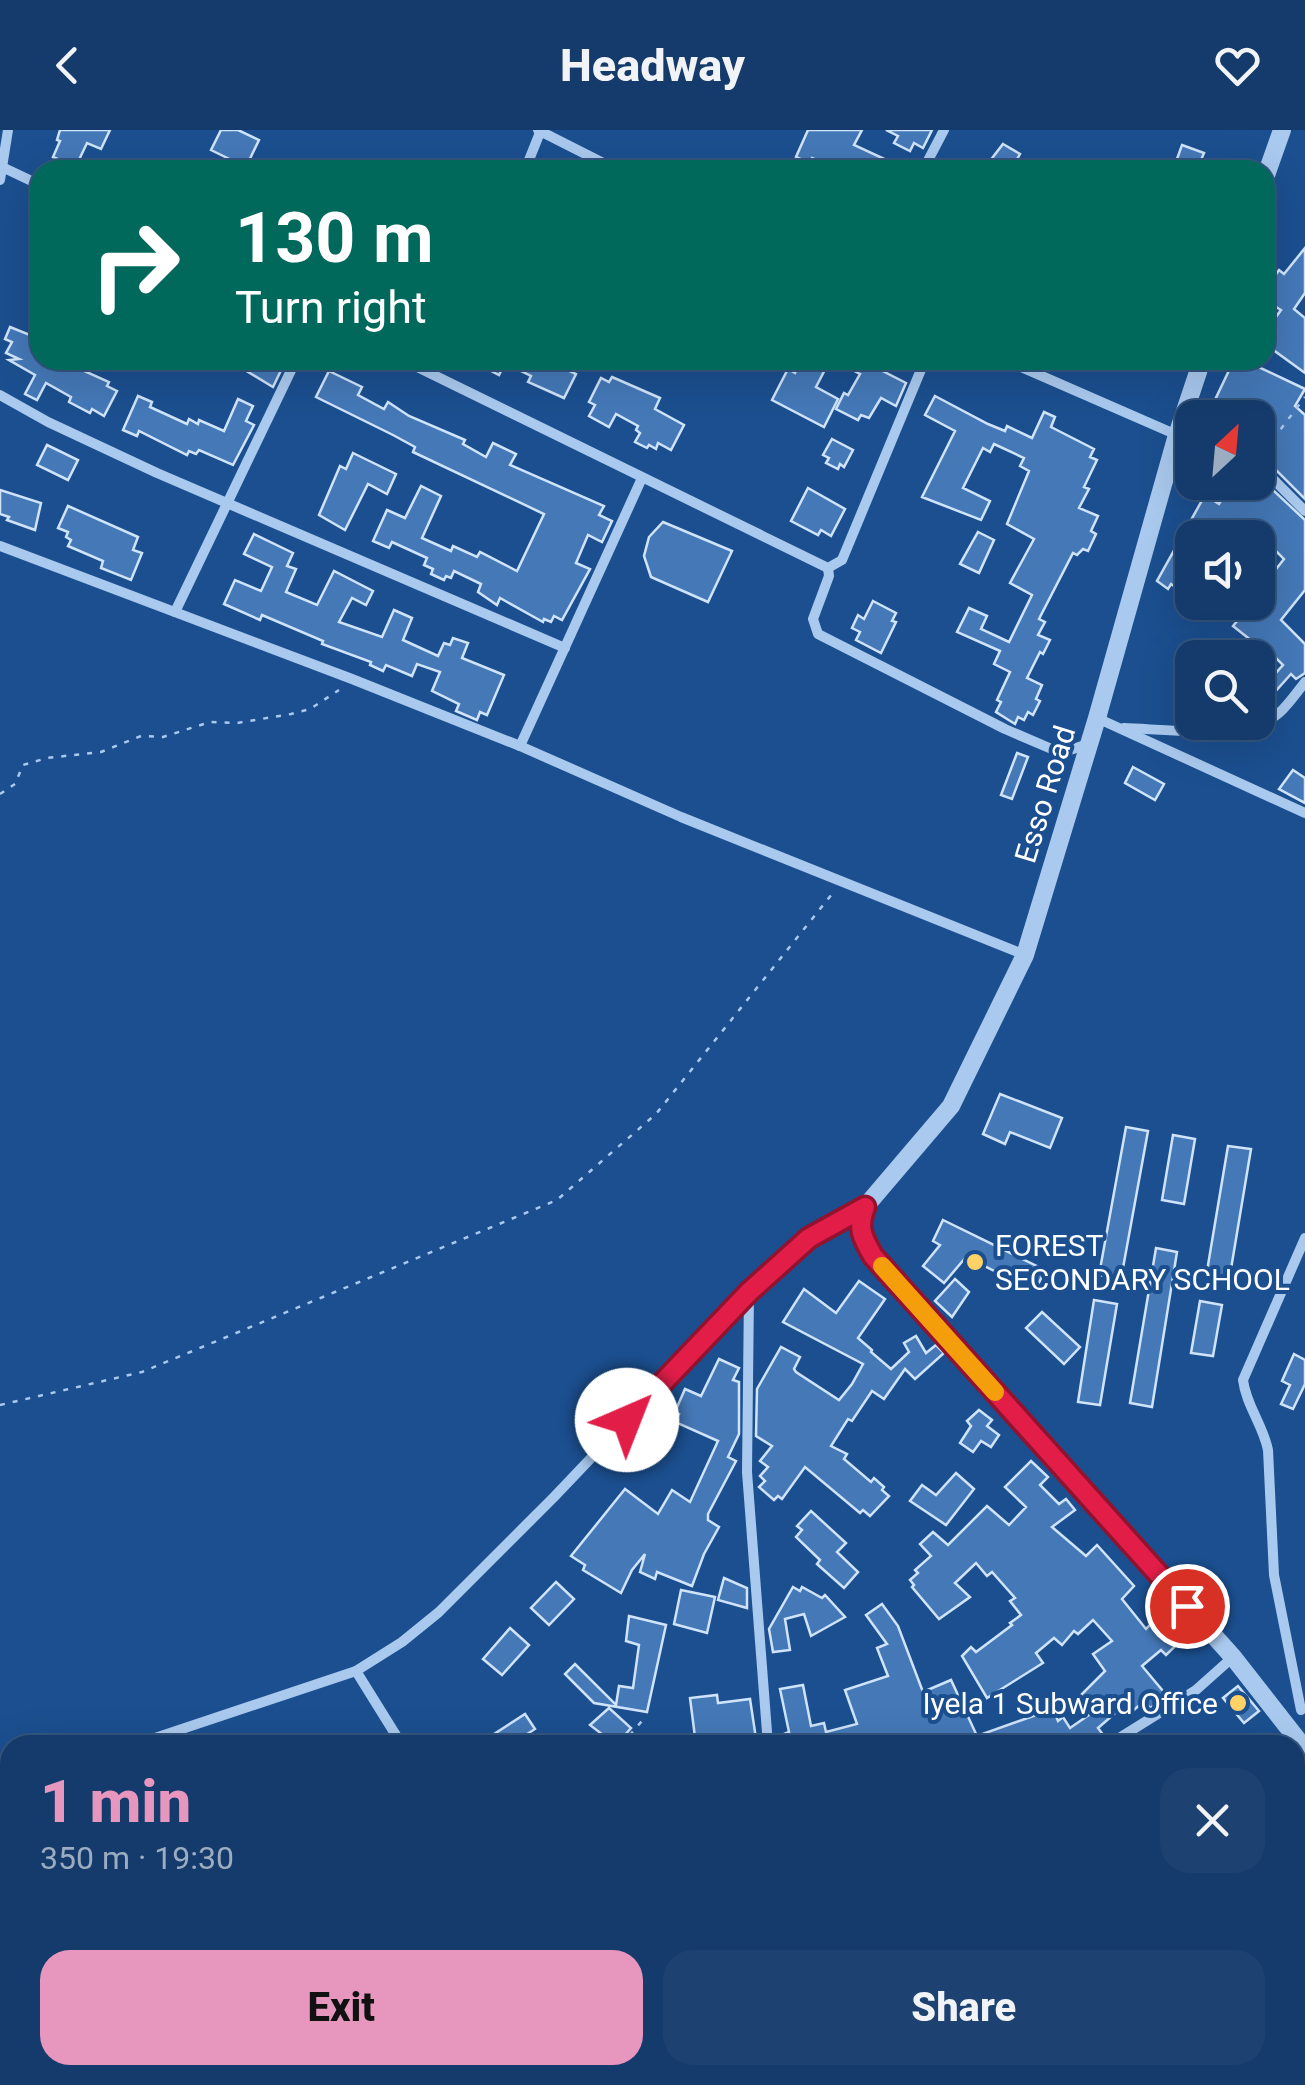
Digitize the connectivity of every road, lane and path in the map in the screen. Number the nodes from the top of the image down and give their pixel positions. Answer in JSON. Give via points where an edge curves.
{"nodes":[{"id":1,"x":8,"y":130,"type":"edge"},
{"id":2,"x":540,"y":130,"type":"edge"},
{"id":3,"x":944,"y":130,"type":"edge"},
{"id":4,"x":1282,"y":130,"type":"edge"},
{"id":5,"x":528,"y":160,"type":"edge"},
{"id":6,"x":598,"y":160,"type":"edge"},
{"id":7,"x":928,"y":160,"type":"edge"},
{"id":8,"x":1271,"y":160,"type":"edge"},
{"id":9,"x":2,"y":167,"type":"edge"},
{"id":10,"x":0,"y":180,"type":"edge"},
{"id":11,"x":30,"y":180,"type":"edge"},
{"id":12,"x":291,"y":370,"type":"edge"},
{"id":13,"x":425,"y":370,"type":"edge"},
{"id":14,"x":436,"y":370,"type":"edge"},
{"id":15,"x":921,"y":370,"type":"edge"},
{"id":16,"x":1034,"y":370,"type":"edge"},
{"id":17,"x":1199,"y":370,"type":"edge"},
{"id":18,"x":434,"y":374,"type":"junction"},
{"id":19,"x":0,"y":395,"type":"edge"},
{"id":20,"x":1305,"y":397,"type":"edge"},
{"id":21,"x":1191,"y":400,"type":"edge"},
{"id":22,"x":1175,"y":421,"type":"edge"},
{"id":23,"x":1275,"y":438,"type":"edge"},
{"id":24,"x":1175,"y":454,"type":"edge"},
{"id":25,"x":642,"y":478,"type":"junction"},
{"id":26,"x":1275,"y":479,"type":"edge"},
{"id":27,"x":228,"y":502,"type":"junction"},
{"id":28,"x":1305,"y":511,"type":"edge"},
{"id":29,"x":0,"y":546,"type":"edge"},
{"id":30,"x":828,"y":568,"type":"junction"},
{"id":31,"x":175,"y":612,"type":"junction"},
{"id":32,"x":565,"y":648,"type":"junction"},
{"id":33,"x":352,"y":678,"type":"junction"},
{"id":34,"x":1305,"y":682,"type":"edge"},
{"id":35,"x":1097,"y":718,"type":"junction"},
{"id":36,"x":1119,"y":728,"type":"junction"},
{"id":37,"x":1089,"y":744,"type":"junction"},
{"id":38,"x":520,"y":746,"type":"junction"},
{"id":39,"x":0,"y":794,"type":"edge"},
{"id":40,"x":1305,"y":813,"type":"edge"},
{"id":41,"x":841,"y":882,"type":"junction"},
{"id":42,"x":1025,"y":955,"type":"junction"},
{"id":43,"x":865,"y":1207,"type":"junction"},
{"id":44,"x":1305,"y":1238,"type":"edge"},
{"id":45,"x":749,"y":1292,"type":"junction"},
{"id":46,"x":0,"y":1405,"type":"edge"},
{"id":47,"x":1233,"y":1657,"type":"junction"},
{"id":48,"x":356,"y":1671,"type":"junction"},
{"id":49,"x":1303,"y":1708,"type":"edge"},
{"id":50,"x":642,"y":1721,"type":"dead end"},
{"id":51,"x":1284,"y":1724,"type":"junction"},
{"id":52,"x":164,"y":1735,"type":"edge"},
{"id":53,"x":396,"y":1735,"type":"edge"},
{"id":54,"x":630,"y":1735,"type":"edge"},
{"id":55,"x":767,"y":1735,"type":"edge"},
{"id":56,"x":1124,"y":1735,"type":"edge"},
{"id":57,"x":1293,"y":1735,"type":"edge"}],
"edges":[{"from":1,"to":9,"type":"street"},
{"from":2,"to":5,"type":"street"},
{"from":2,"to":6,"type":"street"},
{"from":3,"to":7,"type":"street"},
{"from":4,"to":8,"type":"street"},
{"from":9,"to":10,"type":"street"},
{"from":9,"to":11,"type":"street"},
{"from":12,"to":27,"type":"street"},
{"from":13,"to":18,"type":"street"},
{"from":14,"to":18,"type":"street"},
{"from":15,"to":30,"type":"street","via":[[842,560]]},
{"from":16,"to":22,"type":"street"},
{"from":17,"to":21,"type":"street","name":"Esso Road"},
{"from":18,"to":25,"type":"street"},
{"from":19,"to":27,"type":"street"},
{"from":20,"to":23,"type":"path"},
{"from":24,"to":35,"type":"street","name":"Esso Road"},
{"from":25,"to":30,"type":"street"},
{"from":25,"to":32,"type":"street"},
{"from":26,"to":28,"type":"street"},
{"from":27,"to":31,"type":"street"},
{"from":27,"to":32,"type":"street"},
{"from":29,"to":31,"type":"street"},
{"from":30,"to":37,"type":"street","via":[[813,619],[818,634],[1054,750]]},
{"from":31,"to":33,"type":"street"},
{"from":32,"to":38,"type":"street"},
{"from":33,"to":38,"type":"street"},
{"from":33,"to":39,"type":"path","via":[[310,709],[210,722],[100,752],[47,758],[24,766]]},
{"from":34,"to":36,"type":"street","via":[[1278,714],[1256,725]]},
{"from":35,"to":36,"type":"street"},
{"from":35,"to":37,"type":"street","name":"Esso Road"},
{"from":36,"to":40,"type":"street"},
{"from":37,"to":42,"type":"street","name":"Esso Road"},
{"from":38,"to":41,"type":"street"},
{"from":41,"to":42,"type":"street"},
{"from":41,"to":46,"type":"path","via":[[656,1114],[557,1200],[142,1372]]},
{"from":42,"to":43,"type":"street","name":"Esso Road","via":[[951,1106]]},
{"from":43,"to":45,"type":"street","via":[[809,1238]]},
{"from":43,"to":47,"type":"street","via":[[861,1236],[873,1256]]},
{"from":44,"to":49,"type":"street","via":[[1242,1380],[1268,1450],[1274,1575]]},
{"from":45,"to":48,"type":"street","via":[[439,1612]]},
{"from":45,"to":55,"type":"street","via":[[747,1472]]},
{"from":47,"to":51,"type":"street"},
{"from":47,"to":56,"type":"street","via":[[1196,1690]]},
{"from":48,"to":52,"type":"street"},
{"from":48,"to":53,"type":"street"},
{"from":49,"to":51,"type":"street"},
{"from":50,"to":54,"type":"path"},
{"from":51,"to":57,"type":"street"}]}
